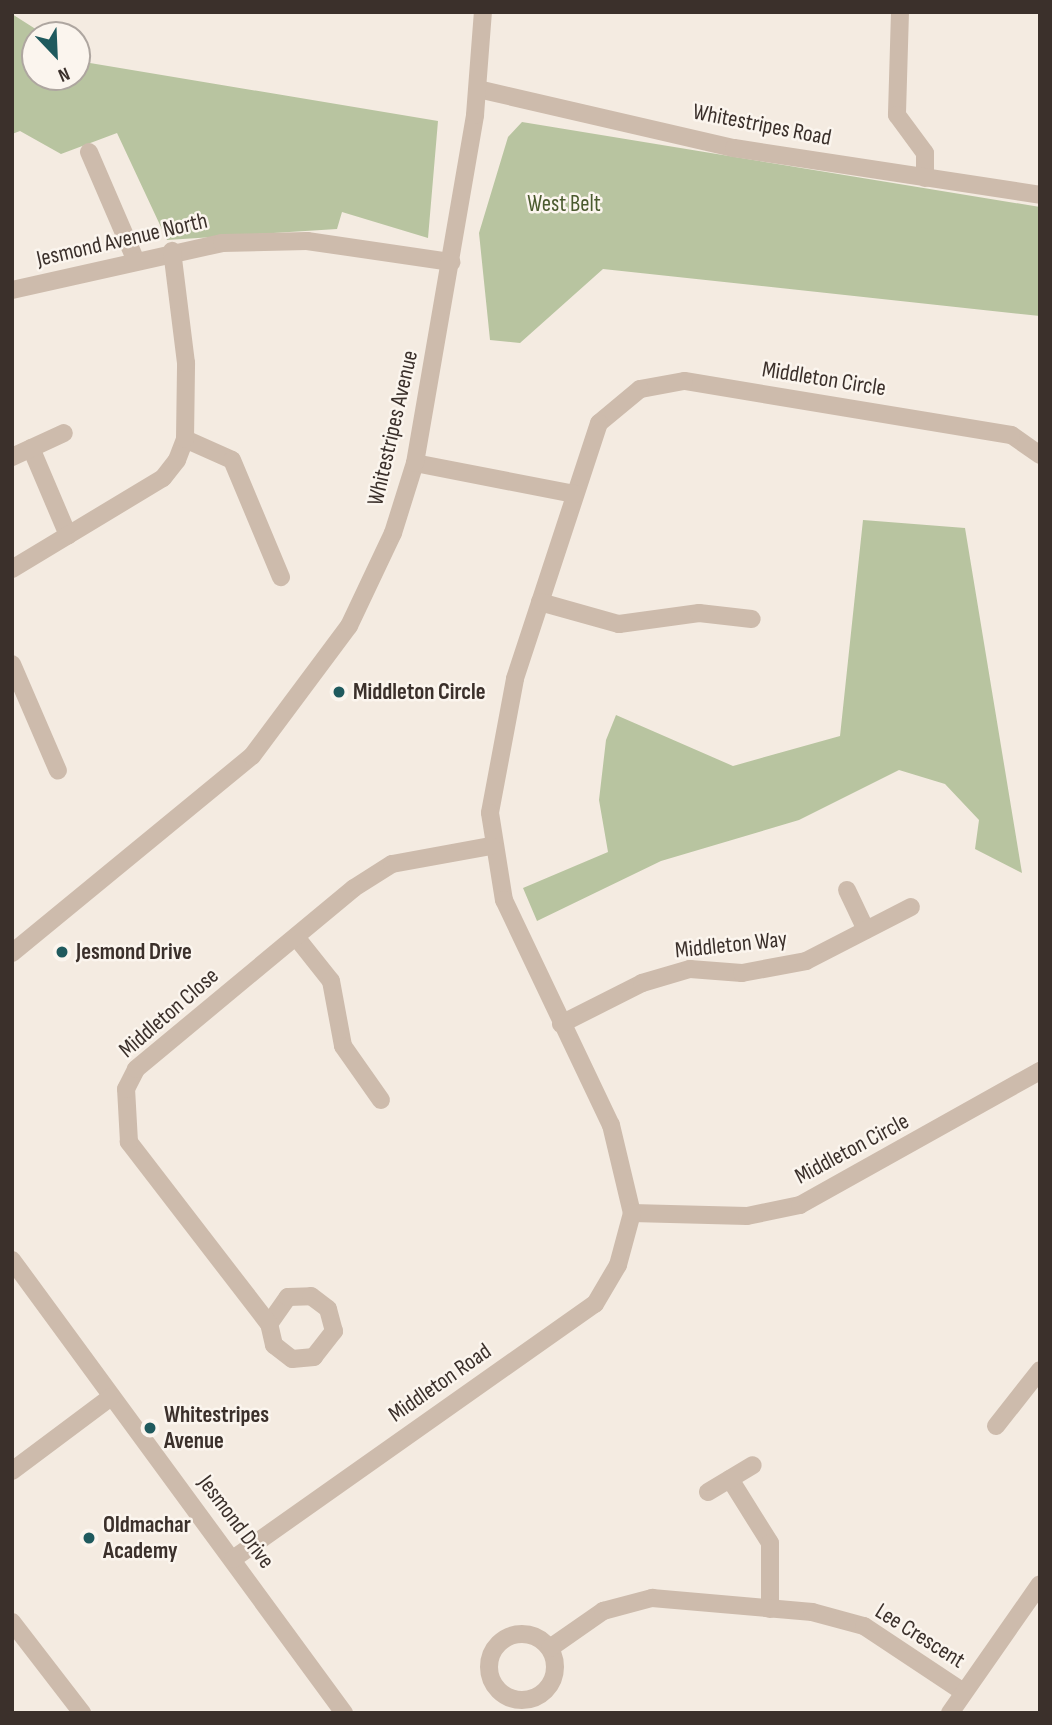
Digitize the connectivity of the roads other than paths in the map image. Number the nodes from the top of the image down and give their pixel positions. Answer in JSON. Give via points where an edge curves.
{"nodes":[{"id":1,"x":483,"y":12,"type":"edge"},
{"id":2,"x":900,"y":12,"type":"edge"},
{"id":3,"x":478,"y":89,"type":"junction"},
{"id":4,"x":89,"y":152,"type":"dead end"},
{"id":5,"x":925,"y":178,"type":"junction"},
{"id":6,"x":1040,"y":195,"type":"edge"},
{"id":7,"x":172,"y":251,"type":"junction"},
{"id":8,"x":136,"y":261,"type":"junction"},
{"id":9,"x":452,"y":262,"type":"junction"},
{"id":10,"x":12,"y":290,"type":"edge"},
{"id":11,"x":64,"y":433,"type":"dead end"},
{"id":12,"x":185,"y":439,"type":"junction"},
{"id":13,"x":31,"y":448,"type":"junction"},
{"id":14,"x":1040,"y":454,"type":"edge"},
{"id":15,"x":12,"y":457,"type":"edge"},
{"id":16,"x":415,"y":463,"type":"junction"},
{"id":17,"x":575,"y":494,"type":"junction"},
{"id":18,"x":68,"y":535,"type":"junction"},
{"id":19,"x":12,"y":569,"type":"edge"},
{"id":20,"x":281,"y":577,"type":"dead end"},
{"id":21,"x":540,"y":602,"type":"junction"},
{"id":22,"x":751,"y":620,"type":"dead end"},
{"id":23,"x":12,"y":664,"type":"edge"},
{"id":24,"x":58,"y":771,"type":"dead end"},
{"id":25,"x":491,"y":846,"type":"junction"},
{"id":26,"x":847,"y":890,"type":"dead end"},
{"id":27,"x":911,"y":907,"type":"dead end"},
{"id":28,"x":866,"y":930,"type":"junction"},
{"id":29,"x":296,"y":937,"type":"junction"},
{"id":30,"x":12,"y":953,"type":"edge"},
{"id":31,"x":561,"y":1024,"type":"junction"},
{"id":32,"x":1040,"y":1071,"type":"edge"},
{"id":33,"x":381,"y":1100,"type":"dead end"},
{"id":34,"x":632,"y":1213,"type":"junction"},
{"id":35,"x":12,"y":1260,"type":"edge"},
{"id":36,"x":269,"y":1324,"type":"dead end"},
{"id":37,"x":1040,"y":1370,"type":"edge"},
{"id":38,"x":111,"y":1397,"type":"junction"},
{"id":39,"x":996,"y":1426,"type":"dead end"},
{"id":40,"x":753,"y":1465,"type":"dead end"},
{"id":41,"x":12,"y":1471,"type":"edge"},
{"id":42,"x":730,"y":1479,"type":"junction"},
{"id":43,"x":708,"y":1492,"type":"dead end"},
{"id":44,"x":233,"y":1559,"type":"junction"},
{"id":45,"x":1040,"y":1584,"type":"edge"},
{"id":46,"x":769,"y":1609,"type":"junction"},
{"id":47,"x":12,"y":1622,"type":"edge"},
{"id":48,"x":550,"y":1648,"type":"dead end"},
{"id":49,"x":962,"y":1691,"type":"junction"},
{"id":50,"x":82,"y":1713,"type":"edge"},
{"id":51,"x":344,"y":1713,"type":"edge"},
{"id":52,"x":950,"y":1713,"type":"edge"}],
"edges":[{"from":1,"to":3,"type":"street","name":"Whitestripes Avenue"},
{"from":2,"to":5,"type":"street","via":[[897,115],[925,153]]},
{"from":3,"to":5,"type":"street","name":"Whitestripes Road","via":[[734,148]]},
{"from":3,"to":9,"type":"street","name":"Whitestripes Avenue"},
{"from":4,"to":8,"type":"street"},
{"from":5,"to":6,"type":"street","name":"Whitestripes Road"},
{"from":7,"to":8,"type":"street","name":"Jesmond Avenue North"},
{"from":7,"to":9,"type":"street","name":"Jesmond Avenue North","via":[[307,241]]},
{"from":7,"to":12,"type":"street","via":[[186,363]]},
{"from":8,"to":10,"type":"street","name":"Jesmond Avenue North"},
{"from":9,"to":16,"type":"street","name":"Whitestripes Avenue"},
{"from":11,"to":13,"type":"street"},
{"from":12,"to":18,"type":"street","via":[[163,478]]},
{"from":12,"to":20,"type":"street","via":[[232,460]]},
{"from":13,"to":15,"type":"street"},
{"from":13,"to":18,"type":"street"},
{"from":14,"to":17,"type":"street","name":"Middleton Circle","via":[[1011,435],[662,383],[640,389],[599,423]]},
{"from":16,"to":17,"type":"street"},
{"from":16,"to":30,"type":"street","name":"Whitestripes Avenue","via":[[393,533],[349,626],[282,722],[185,816]]},
{"from":17,"to":21,"type":"street","name":"Middleton Circle"},
{"from":18,"to":19,"type":"street"},
{"from":21,"to":22,"type":"street","via":[[619,624],[699,612]]},
{"from":21,"to":25,"type":"street","name":"Middleton Circle","via":[[497,758]]},
{"from":23,"to":24,"type":"street"},
{"from":25,"to":29,"type":"street","name":"Middleton Close","via":[[393,863]]},
{"from":25,"to":31,"type":"street","name":"Middleton Circle","via":[[504,900]]},
{"from":26,"to":28,"type":"street"},
{"from":27,"to":28,"type":"street","name":"Middleton Way"},
{"from":28,"to":31,"type":"street","name":"Middleton Way","via":[[806,961],[742,973],[690,969],[642,983]]},
{"from":29,"to":33,"type":"street","via":[[331,981],[343,1046]]},
{"from":29,"to":36,"type":"street","name":"Middleton Close","via":[[136,1069],[122,1109],[129,1142]]},
{"from":31,"to":34,"type":"street","name":"Middleton Circle","via":[[611,1125]]},
{"from":32,"to":34,"type":"street","name":"Middleton Circle","via":[[800,1205],[747,1216]]},
{"from":34,"to":44,"type":"street","name":"Middleton Road","via":[[618,1265],[595,1304]]},
{"from":35,"to":38,"type":"street","name":"Jesmond Drive"},
{"from":37,"to":39,"type":"street"},
{"from":38,"to":41,"type":"street"},
{"from":38,"to":44,"type":"street","name":"Jesmond Drive"},
{"from":40,"to":42,"type":"street"},
{"from":42,"to":43,"type":"street"},
{"from":42,"to":46,"type":"street","via":[[770,1543]]},
{"from":44,"to":51,"type":"street","name":"Jesmond Drive"},
{"from":45,"to":49,"type":"street","name":"Lee Crescent"},
{"from":46,"to":48,"type":"street","name":"Lee Crescent","via":[[652,1598],[603,1611]]},
{"from":46,"to":49,"type":"street","name":"Lee Crescent","via":[[864,1626]]},
{"from":47,"to":50,"type":"street"},
{"from":49,"to":52,"type":"street","name":"Lee Crescent"}]}
